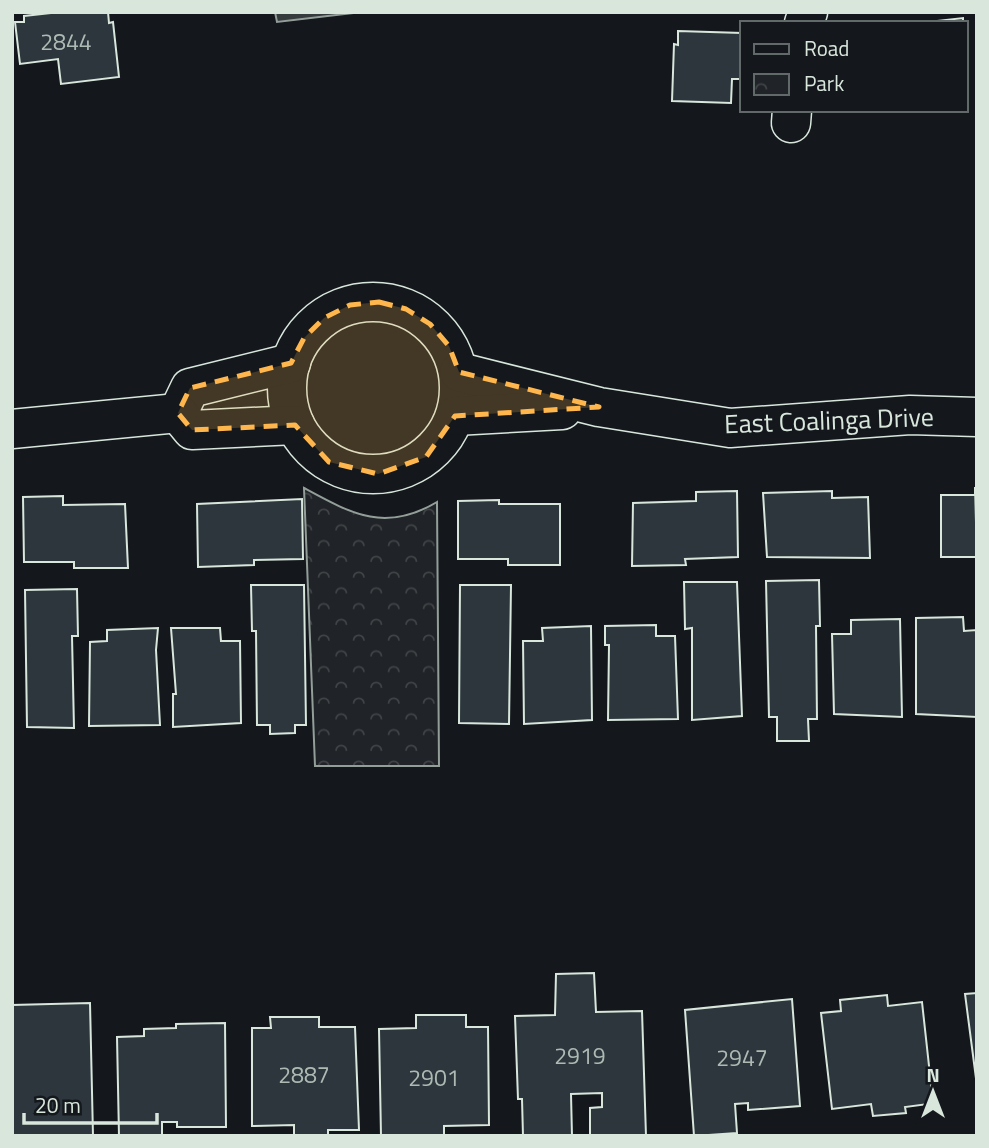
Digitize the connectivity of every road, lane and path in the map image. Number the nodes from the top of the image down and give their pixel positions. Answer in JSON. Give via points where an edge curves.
{"nodes":[{"id":1,"x":291,"y":363,"type":"junction"},
{"id":2,"x":459,"y":372,"type":"junction"},
{"id":3,"x":599,"y":407,"type":"junction"},
{"id":4,"x":178,"y":413,"type":"junction"},
{"id":5,"x":455,"y":416,"type":"junction"},
{"id":6,"x":977,"y":416,"type":"edge"},
{"id":7,"x":295,"y":425,"type":"junction"},
{"id":8,"x":12,"y":429,"type":"edge"}],
"edges":[{"from":1,"to":2,"type":"street","via":[[304,338],[324,318],[350,305],[379,302],[406,309],[430,324],[449,346]]},
{"from":1,"to":4,"type":"street","via":[[190,388]]},
{"from":1,"to":7,"type":"street","via":[[288,404]]},
{"from":2,"to":3,"type":"street"},
{"from":2,"to":5,"type":"street"},
{"from":3,"to":5,"type":"street"},
{"from":3,"to":6,"type":"street","name":"East Coalinga Drive","via":[[730,428],[910,415]]},
{"from":4,"to":7,"type":"street","via":[[192,430]]},
{"from":4,"to":8,"type":"street"},
{"from":5,"to":7,"type":"street","via":[[426,457],[403,469],[378,474],[353,472],[329,462],[309,446]]}]}
